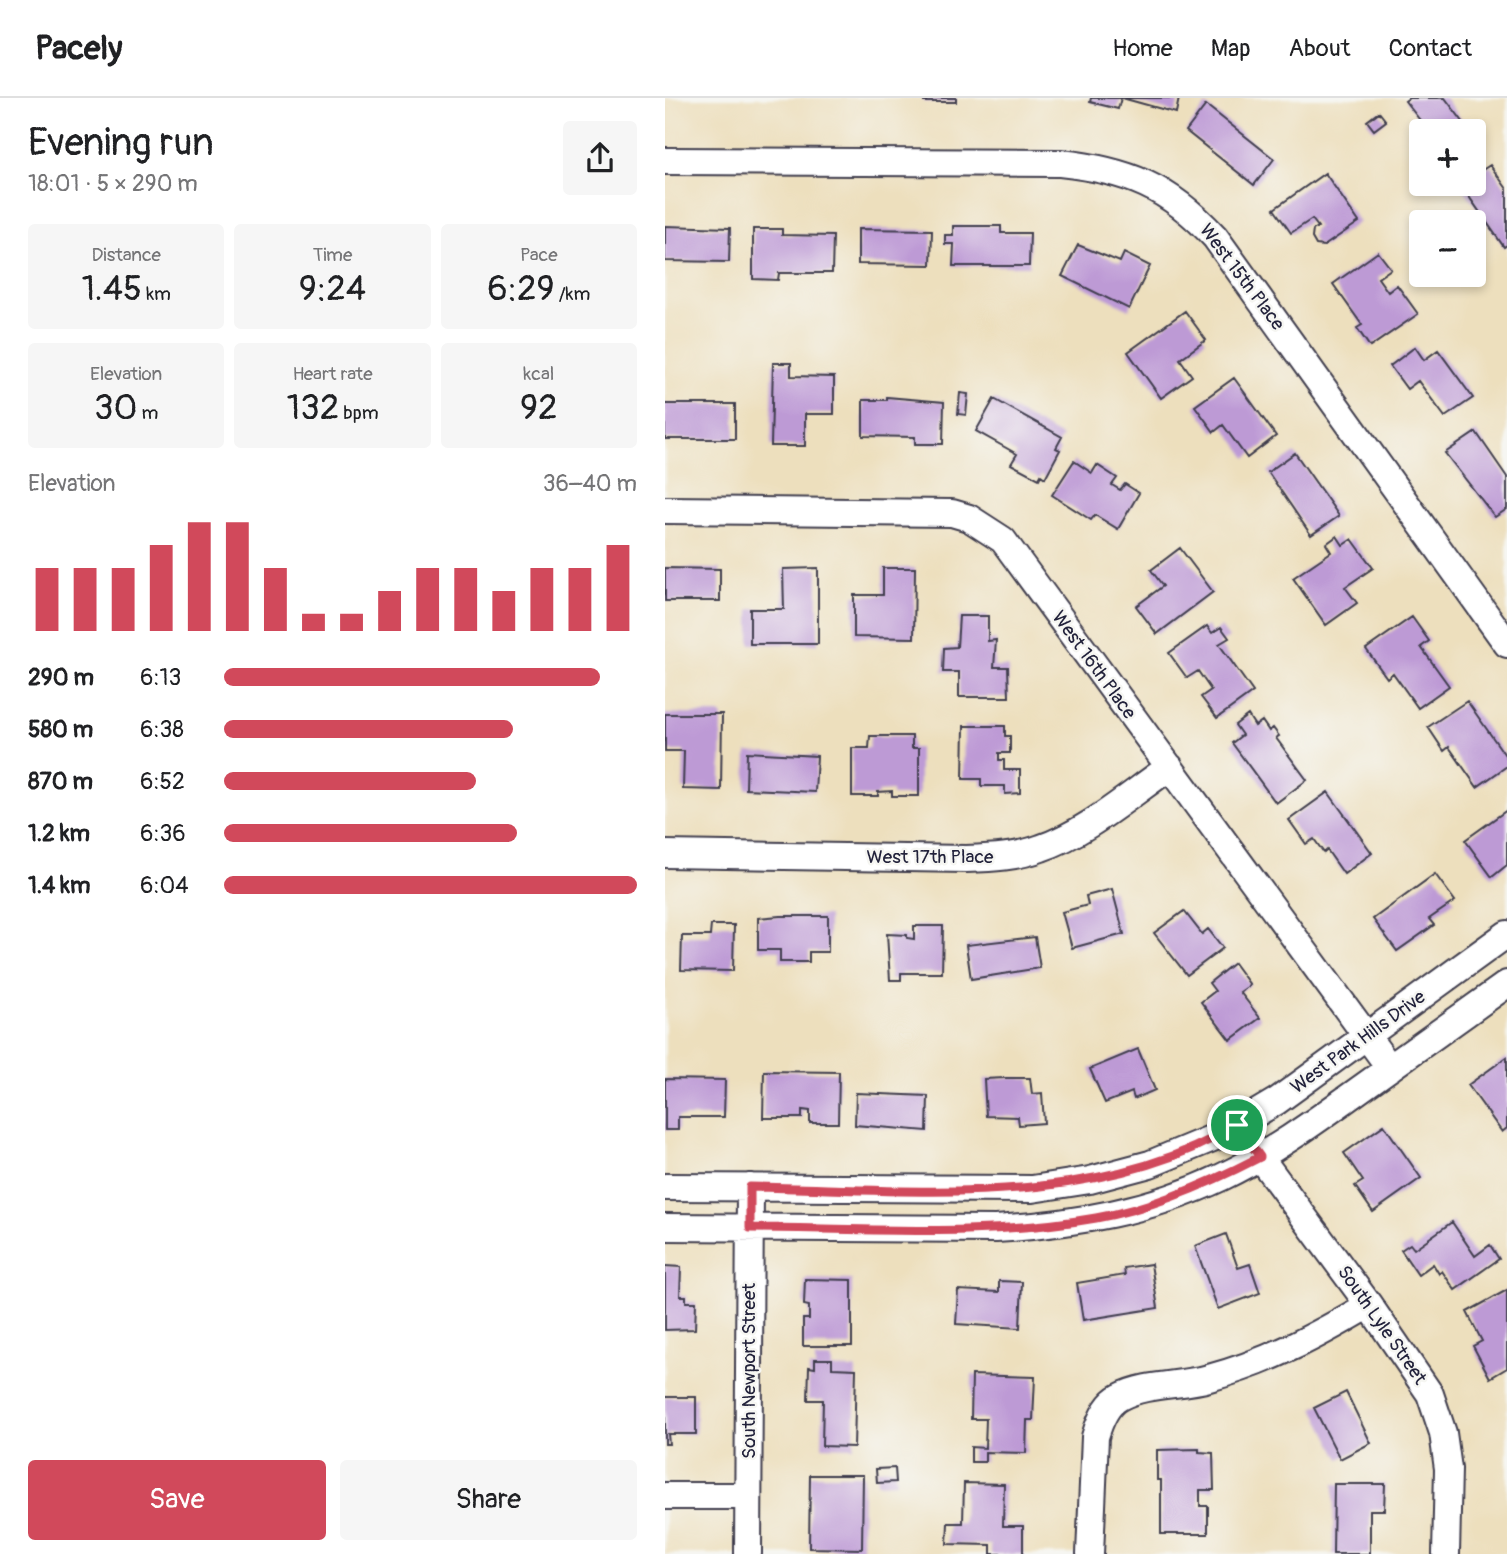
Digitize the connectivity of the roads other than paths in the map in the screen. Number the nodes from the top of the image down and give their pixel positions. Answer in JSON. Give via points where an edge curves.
{"nodes":[{"id":1,"x":665,"y":161,"type":"edge"},
{"id":2,"x":665,"y":510,"type":"edge"},
{"id":3,"x":1507,"y":644,"type":"edge"},
{"id":4,"x":1170,"y":767,"type":"junction"},
{"id":5,"x":665,"y":854,"type":"edge"},
{"id":6,"x":1507,"y":934,"type":"edge"},
{"id":7,"x":1507,"y":984,"type":"edge"},
{"id":8,"x":1366,"y":1035,"type":"junction"},
{"id":9,"x":1390,"y":1068,"type":"junction"},
{"id":10,"x":1237,"y":1125,"type":"junction"},
{"id":11,"x":1260,"y":1157,"type":"junction"},
{"id":12,"x":665,"y":1186,"type":"edge"},
{"id":13,"x":750,"y":1187,"type":"junction"},
{"id":14,"x":665,"y":1227,"type":"edge"},
{"id":15,"x":750,"y":1228,"type":"junction"},
{"id":16,"x":1369,"y":1305,"type":"junction"},
{"id":17,"x":665,"y":1496,"type":"edge"},
{"id":18,"x":748,"y":1496,"type":"junction"},
{"id":19,"x":748,"y":1554,"type":"edge"},
{"id":20,"x":1090,"y":1554,"type":"edge"},
{"id":21,"x":1446,"y":1554,"type":"edge"}],
"edges":[{"from":1,"to":3,"type":"street","name":"West 15th Place","via":[[1061,163],[1125,174],[1154,186],[1179,202],[1215,237]]},
{"from":2,"to":4,"type":"street","name":"West 16th Place","via":[[933,512],[969,518],[1003,540]]},
{"from":4,"to":5,"type":"street","name":"West 17th Place","via":[[1071,834],[1010,856]]},
{"from":4,"to":8,"type":"street","name":"West 16th Place"},
{"from":6,"to":8,"type":"street","name":"West Park Hills Drive"},
{"from":7,"to":9,"type":"street","name":"West Park Hills Drive"},
{"from":8,"to":9,"type":"street","name":"West 16th Place"},
{"from":8,"to":10,"type":"street","name":"West Park Hills Drive"},
{"from":9,"to":11,"type":"street","name":"West Park Hills Drive"},
{"from":10,"to":11,"type":"street","name":"South Lyle Street"},
{"from":10,"to":13,"type":"street","name":"West Park Hills Drive","via":[[1150,1164],[1032,1189]]},
{"from":11,"to":15,"type":"street","name":"West Park Hills Drive","via":[[1138,1208],[1046,1226]]},
{"from":11,"to":16,"type":"street","name":"South Lyle Street"},
{"from":12,"to":13,"type":"street","name":"West Park Hills Drive"},
{"from":13,"to":15,"type":"street","name":"South Newport Street"},
{"from":14,"to":15,"type":"street","name":"West Park Hills Drive"},
{"from":15,"to":18,"type":"street","name":"South Newport Street"},
{"from":16,"to":20,"type":"street","via":[[1259,1364],[1119,1397],[1100,1418],[1095,1437]]},
{"from":16,"to":21,"type":"street","name":"South Lyle Street","via":[[1430,1394],[1443,1433],[1448,1469]]},
{"from":17,"to":18,"type":"street"},
{"from":18,"to":19,"type":"street","name":"South Newport Street"}]}
